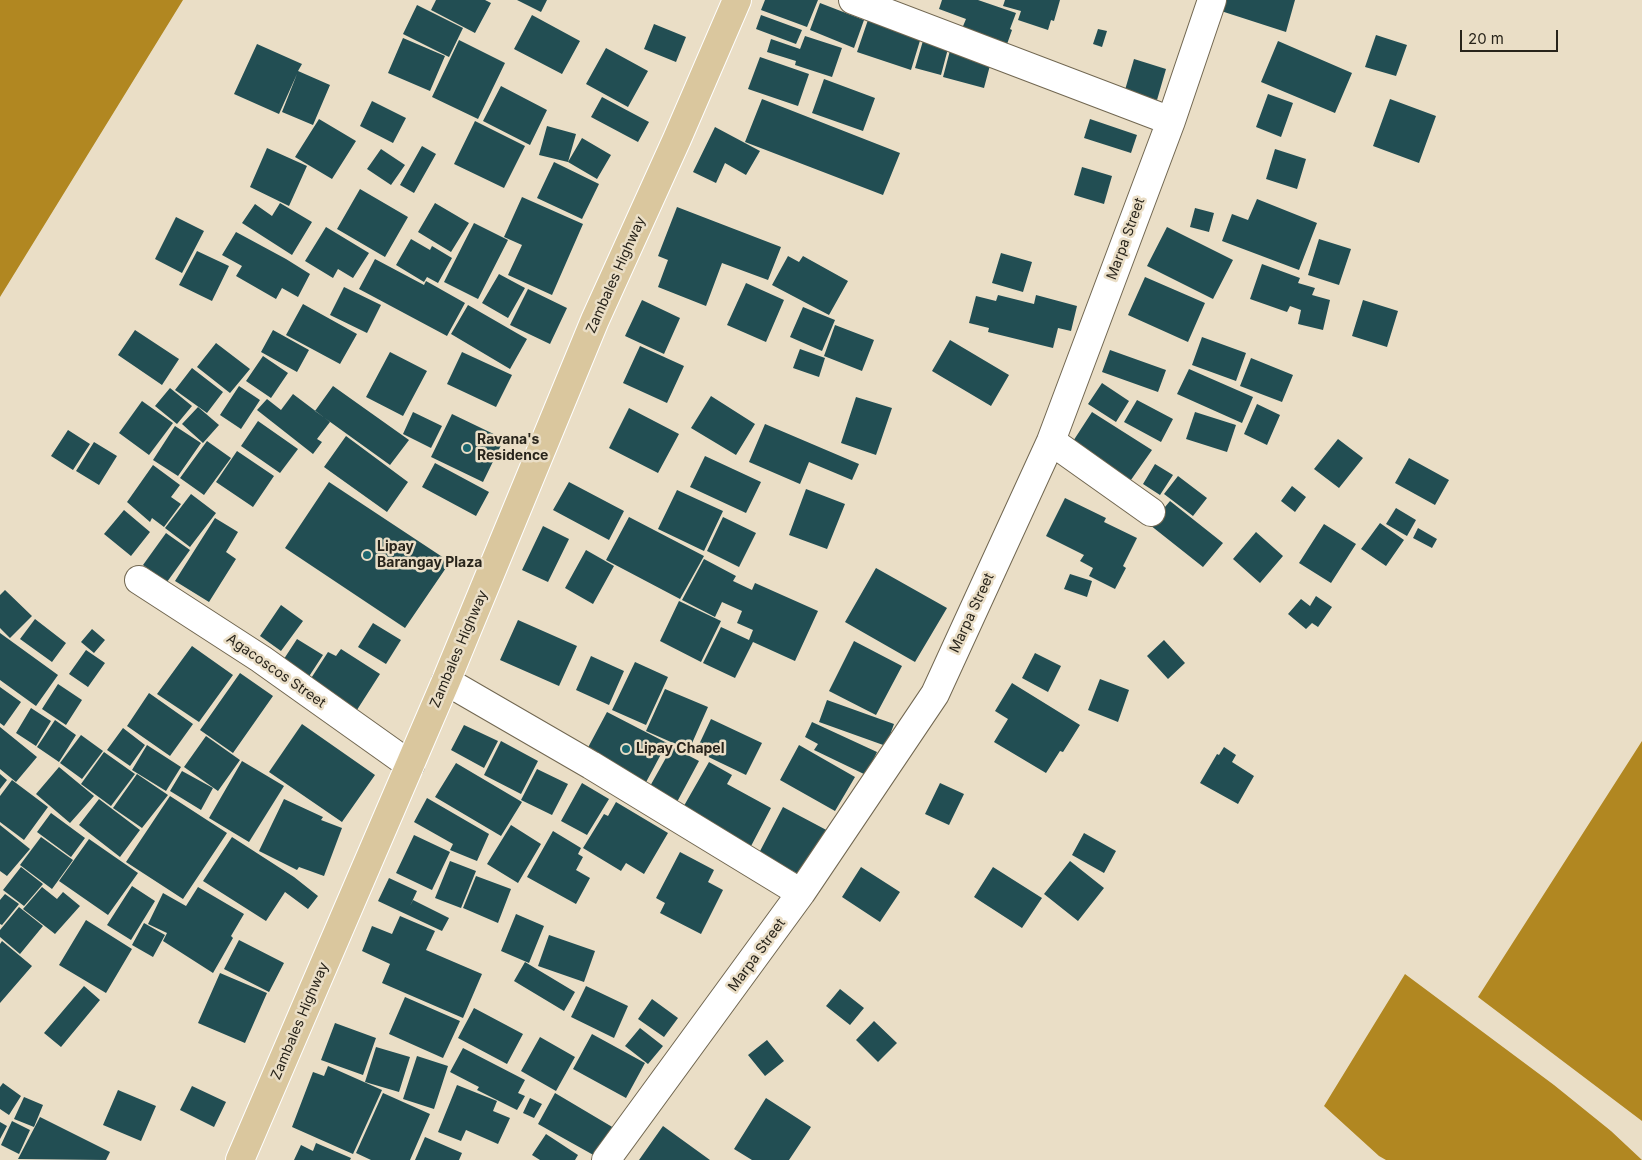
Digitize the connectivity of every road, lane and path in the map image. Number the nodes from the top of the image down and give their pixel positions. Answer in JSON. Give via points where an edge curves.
{"nodes":[{"id":1,"x":737,"y":0,"type":"edge"},
{"id":2,"x":853,"y":0,"type":"edge"},
{"id":3,"x":1212,"y":0,"type":"edge"},
{"id":4,"x":1171,"y":121,"type":"junction"},
{"id":5,"x":1051,"y":441,"type":"junction"},
{"id":6,"x":1151,"y":512,"type":"dead end"},
{"id":7,"x":139,"y":580,"type":"dead end"},
{"id":8,"x":446,"y":681,"type":"junction"},
{"id":9,"x":410,"y":765,"type":"junction"},
{"id":10,"x":801,"y":893,"type":"junction"},
{"id":11,"x":240,"y":1160,"type":"edge"},
{"id":12,"x":606,"y":1160,"type":"edge"}],
"edges":[{"from":1,"to":8,"type":"main road","name":"Zambales Highway","via":[[595,320]]},
{"from":2,"to":4,"type":"street"},
{"from":3,"to":4,"type":"street","name":"Marpa Street"},
{"from":4,"to":5,"type":"street","name":"Marpa Street"},
{"from":5,"to":6,"type":"street"},
{"from":5,"to":10,"type":"street","name":"Marpa Street","via":[[935,694]]},
{"from":7,"to":9,"type":"street","name":"Agacoscos Street","via":[[261,658]]},
{"from":8,"to":9,"type":"main road","name":"Zambales Highway"},
{"from":8,"to":10,"type":"street"},
{"from":9,"to":11,"type":"main road","name":"Zambales Highway"},
{"from":10,"to":12,"type":"street","name":"Marpa Street"}]}
